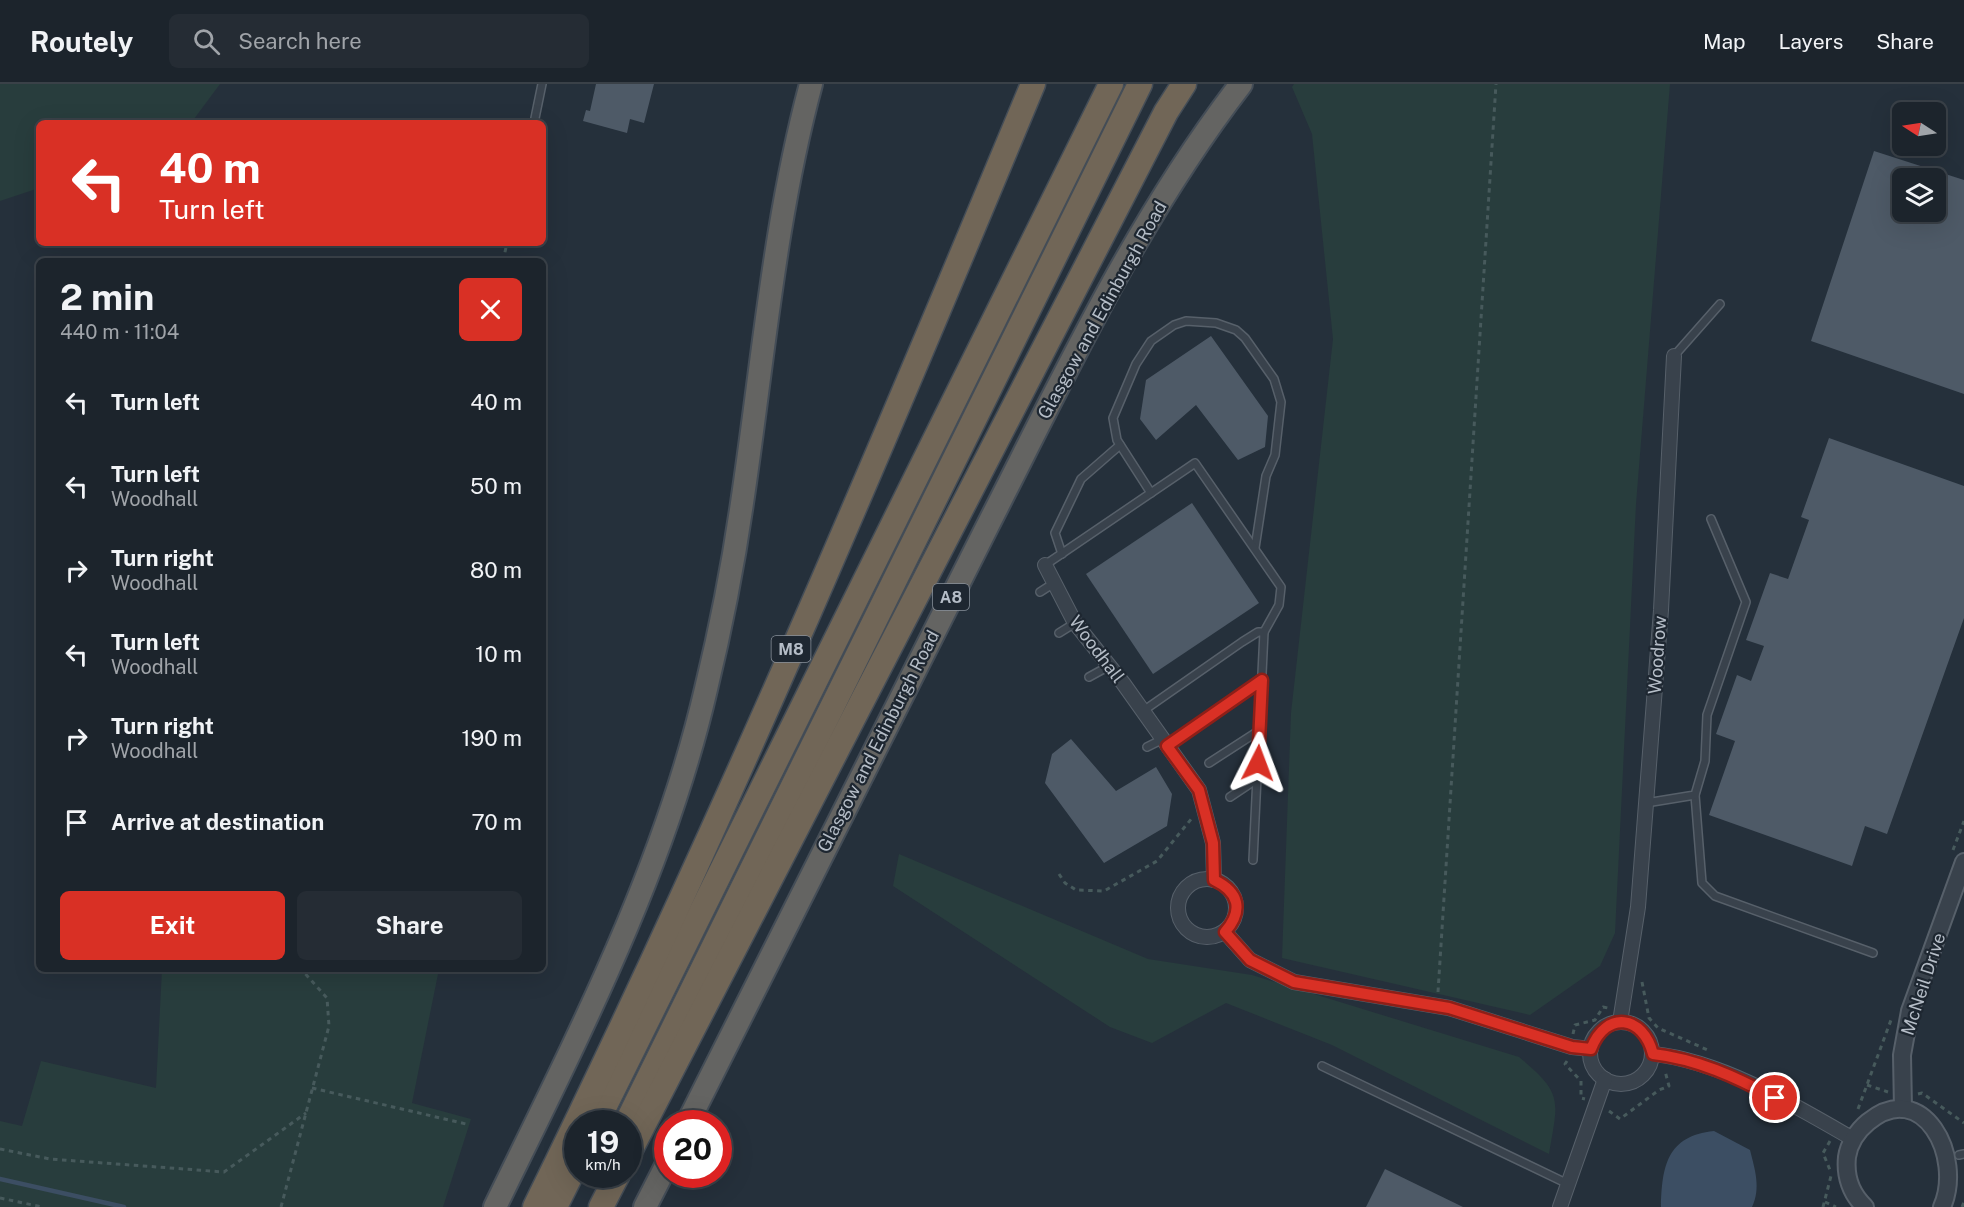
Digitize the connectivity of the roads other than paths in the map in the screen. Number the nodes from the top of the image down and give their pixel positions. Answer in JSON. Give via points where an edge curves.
{"nodes":[{"id":1,"x":542,"y":84,"type":"edge"},
{"id":2,"x":811,"y":84,"type":"edge"},
{"id":3,"x":1033,"y":84,"type":"edge"},
{"id":4,"x":1111,"y":84,"type":"edge"},
{"id":5,"x":1140,"y":84,"type":"edge"},
{"id":6,"x":1184,"y":84,"type":"edge"},
{"id":7,"x":1241,"y":84,"type":"edge"},
{"id":8,"x":535,"y":120,"type":"edge"},
{"id":9,"x":1148,"y":148,"type":"junction"},
{"id":10,"x":1720,"y":304,"type":"dead end"},
{"id":11,"x":1674,"y":356,"type":"joint"},
{"id":12,"x":1120,"y":445,"type":"junction"},
{"id":13,"x":1151,"y":493,"type":"junction"},
{"id":14,"x":1711,"y":519,"type":"dead end"},
{"id":15,"x":1255,"y":548,"type":"junction"},
{"id":16,"x":1062,"y":554,"type":"junction"},
{"id":17,"x":901,"y":565,"type":"junction"},
{"id":18,"x":1045,"y":566,"type":"joint"},
{"id":19,"x":1054,"y":583,"type":"junction"},
{"id":20,"x":1040,"y":592,"type":"dead end"},
{"id":21,"x":1075,"y":623,"type":"junction"},
{"id":22,"x":1264,"y":632,"type":"junction"},
{"id":23,"x":1059,"y":633,"type":"dead end"},
{"id":24,"x":1109,"y":666,"type":"junction"},
{"id":25,"x":1089,"y":677,"type":"dead end"},
{"id":26,"x":1262,"y":680,"type":"junction"},
{"id":27,"x":1143,"y":711,"type":"junction"},
{"id":28,"x":1260,"y":730,"type":"junction"},
{"id":29,"x":1165,"y":742,"type":"junction"},
{"id":30,"x":1147,"y":747,"type":"dead end"},
{"id":31,"x":1209,"y":763,"type":"dead end"},
{"id":32,"x":1257,"y":779,"type":"junction"},
{"id":33,"x":1695,"y":795,"type":"junction"},
{"id":34,"x":1230,"y":797,"type":"dead end"},
{"id":35,"x":1646,"y":803,"type":"junction"},
{"id":36,"x":1958,"y":858,"type":"edge"},
{"id":37,"x":1253,"y":860,"type":"dead end"},
{"id":38,"x":1214,"y":880,"type":"junction"},
{"id":39,"x":1225,"y":932,"type":"junction"},
{"id":40,"x":1873,"y":953,"type":"dead end"},
{"id":41,"x":1620,"y":1022,"type":"junction"},
{"id":42,"x":1591,"y":1049,"type":"junction"},
{"id":43,"x":1659,"y":1054,"type":"junction"},
{"id":44,"x":1322,"y":1066,"type":"dead end"},
{"id":45,"x":1605,"y":1079,"type":"junction"},
{"id":46,"x":1902,"y":1109,"type":"junction"},
{"id":47,"x":603,"y":1110,"type":"edge"},
{"id":48,"x":633,"y":1110,"type":"edge"},
{"id":49,"x":694,"y":1110,"type":"edge"},
{"id":50,"x":642,"y":1128,"type":"edge"},
{"id":51,"x":1853,"y":1140,"type":"junction"},
{"id":52,"x":1962,"y":1154,"type":"edge"},
{"id":53,"x":1568,"y":1184,"type":"junction"},
{"id":54,"x":564,"y":1188,"type":"edge"},
{"id":55,"x":594,"y":1188,"type":"edge"},
{"id":56,"x":611,"y":1188,"type":"edge"},
{"id":57,"x":655,"y":1188,"type":"edge"},
{"id":58,"x":495,"y":1207,"type":"edge"},
{"id":59,"x":536,"y":1207,"type":"edge"},
{"id":60,"x":555,"y":1207,"type":"edge"},
{"id":61,"x":585,"y":1207,"type":"edge"},
{"id":62,"x":602,"y":1207,"type":"edge"},
{"id":63,"x":645,"y":1207,"type":"edge"},
{"id":64,"x":1560,"y":1207,"type":"edge"},
{"id":65,"x":1865,"y":1207,"type":"edge"},
{"id":66,"x":1942,"y":1207,"type":"edge"}],
"edges":[{"from":1,"to":8,"type":"lane"},
{"from":2,"to":58,"type":"highway","via":[[779,242],[733,561],[692,741],[660,839],[619,944]]},
{"from":3,"to":59,"type":"highway","number":"M8","via":[[723,810]]},
{"from":4,"to":47,"type":"highway","number":"M8"},
{"from":5,"to":17,"type":"highway"},
{"from":6,"to":9,"type":"highway"},
{"from":7,"to":49,"type":"highway","name":"Glasgow and Edinburgh Road","number":"A8","via":[[1141,232],[1066,371]]},
{"from":9,"to":17,"type":"highway","via":[[1121,178],[938,516]]},
{"from":9,"to":50,"type":"highway"},
{"from":10,"to":11,"type":"lane","name":"Woodrow"},
{"from":11,"to":35,"type":"street","name":"Woodrow"},
{"from":12,"to":13,"type":"lane"},
{"from":12,"to":15,"type":"lane","via":[[1113,418],[1136,364],[1151,341],[1174,324],[1186,321],[1216,323],[1236,330],[1274,379],[1281,402],[1275,455],[1266,476]]},
{"from":12,"to":16,"type":"lane","via":[[1081,479],[1055,533]]},
{"from":13,"to":15,"type":"lane","name":"Woodhall","via":[[1195,463]]},
{"from":13,"to":16,"type":"lane","name":"Woodhall"},
{"from":14,"to":33,"type":"lane","via":[[1746,602],[1707,715],[1706,760]]},
{"from":15,"to":22,"type":"lane","name":"Woodhall","via":[[1281,586],[1279,606]]},
{"from":16,"to":18,"type":"lane","name":"Woodhall"},
{"from":17,"to":48,"type":"highway"},
{"from":18,"to":19,"type":"street","name":"Woodhall"},
{"from":19,"to":20,"type":"lane"},
{"from":19,"to":21,"type":"street","name":"Woodhall"},
{"from":21,"to":23,"type":"lane"},
{"from":21,"to":24,"type":"street","name":"Woodhall"},
{"from":22,"to":26,"type":"lane"},
{"from":22,"to":27,"type":"lane","via":[[1242,642]]},
{"from":24,"to":25,"type":"lane"},
{"from":24,"to":27,"type":"street","name":"Woodhall"},
{"from":26,"to":28,"type":"lane"},
{"from":26,"to":29,"type":"lane"},
{"from":27,"to":29,"type":"street","name":"Woodhall"},
{"from":28,"to":31,"type":"lane"},
{"from":28,"to":32,"type":"lane"},
{"from":29,"to":30,"type":"lane"},
{"from":29,"to":38,"type":"street","name":"Woodhall","via":[[1199,790],[1213,843]]},
{"from":32,"to":34,"type":"lane"},
{"from":32,"to":37,"type":"lane"},
{"from":33,"to":35,"type":"lane"},
{"from":33,"to":40,"type":"lane","via":[[1702,883],[1715,896]]},
{"from":35,"to":41,"type":"street","name":"Woodrow","via":[[1638,907]]},
{"from":36,"to":46,"type":"street","name":"McNeil Drive","via":[[1910,1011],[1902,1055]]},
{"from":38,"to":39,"type":"street","via":[[1227,886],[1236,904],[1233,922]]},
{"from":38,"to":39,"type":"street","via":[[1200,880],[1187,888],[1179,903],[1179,916],[1197,936]]},
{"from":39,"to":42,"type":"street","via":[[1250,960],[1294,982],[1437,1006],[1572,1047]]},
{"from":41,"to":42,"type":"street","via":[[1602,1029]]},
{"from":41,"to":43,"type":"street","via":[[1638,1027]]},
{"from":42,"to":45,"type":"street","via":[[1592,1064]]},
{"from":43,"to":45,"type":"street","via":[[1633,1082],[1614,1083]]},
{"from":43,"to":51,"type":"street","via":[[1734,1076]]},
{"from":44,"to":53,"type":"lane"},
{"from":45,"to":53,"type":"street"},
{"from":46,"to":51,"type":"street","via":[[1874,1118]]},
{"from":46,"to":52,"type":"street","via":[[1922,1112],[1939,1122]]},
{"from":51,"to":65,"type":"street","via":[[1847,1172],[1851,1188]]},
{"from":52,"to":66,"type":"street","via":[[1956,1187]]},
{"from":53,"to":64,"type":"street"},
{"from":54,"to":60,"type":"highway"},
{"from":55,"to":61,"type":"highway"},
{"from":56,"to":62,"type":"highway"},
{"from":57,"to":63,"type":"highway"}]}
